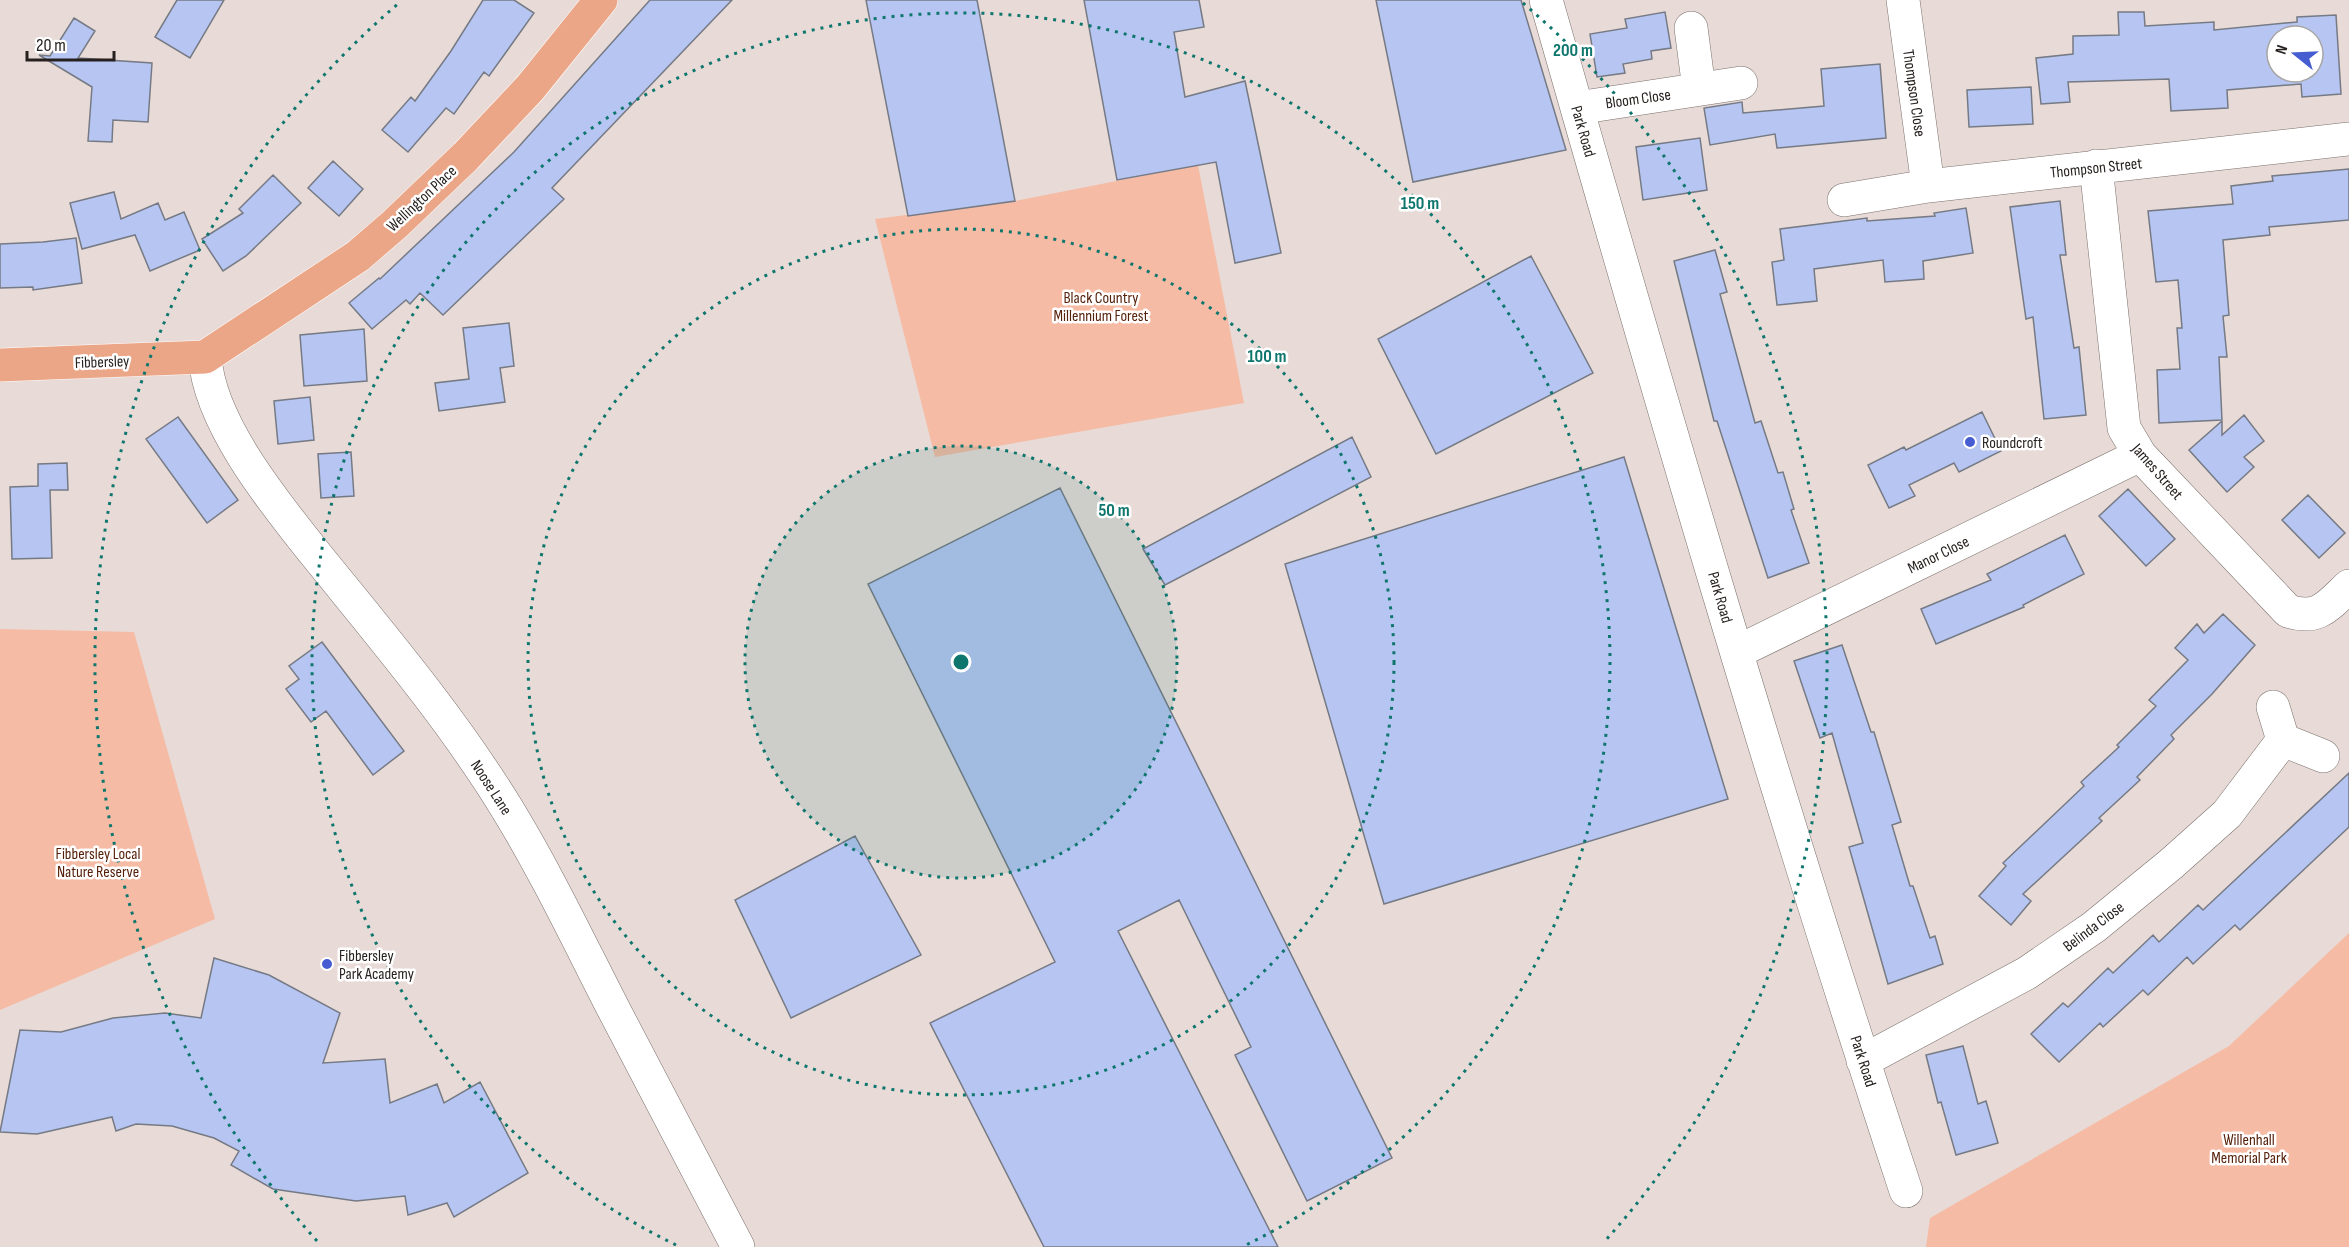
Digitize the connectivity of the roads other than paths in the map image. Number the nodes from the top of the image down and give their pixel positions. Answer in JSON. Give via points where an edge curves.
{"nodes":[{"id":1,"x":602,"y":0,"type":"edge"},
{"id":2,"x":1546,"y":0,"type":"edge"},
{"id":3,"x":1903,"y":0,"type":"edge"},
{"id":4,"x":1691,"y":28,"type":"dead end"},
{"id":5,"x":1741,"y":83,"type":"dead end"},
{"id":6,"x":1699,"y":89,"type":"junction"},
{"id":7,"x":1577,"y":108,"type":"junction"},
{"id":8,"x":2349,"y":139,"type":"edge"},
{"id":9,"x":2096,"y":166,"type":"junction"},
{"id":10,"x":1928,"y":186,"type":"junction"},
{"id":11,"x":1844,"y":200,"type":"dead end"},
{"id":12,"x":205,"y":357,"type":"junction"},
{"id":13,"x":0,"y":365,"type":"edge"},
{"id":14,"x":2140,"y":456,"type":"junction"},
{"id":15,"x":2343,"y":592,"type":"edge"},
{"id":16,"x":1737,"y":652,"type":"junction"},
{"id":17,"x":2273,"y":707,"type":"dead end"},
{"id":18,"x":2283,"y":740,"type":"junction"},
{"id":19,"x":2323,"y":756,"type":"dead end"},
{"id":20,"x":1863,"y":1061,"type":"junction"},
{"id":21,"x":1906,"y":1191,"type":"dead end"},
{"id":22,"x":738,"y":1247,"type":"edge"}],
"edges":[{"from":1,"to":12,"type":"main road","name":"Wellington Place","via":[[530,88],[395,224],[358,256]]},
{"from":2,"to":7,"type":"street","name":"Park Road"},
{"from":3,"to":10,"type":"street","name":"Thompson Close"},
{"from":4,"to":6,"type":"street"},
{"from":5,"to":6,"type":"street","name":"Bloom Close"},
{"from":6,"to":7,"type":"street","name":"Bloom Close"},
{"from":7,"to":16,"type":"street","name":"Park Road"},
{"from":8,"to":9,"type":"street","name":"Thompson Street"},
{"from":9,"to":10,"type":"street","name":"Thompson Street"},
{"from":9,"to":14,"type":"street","name":"James Street","via":[[2124,428]]},
{"from":10,"to":11,"type":"street","name":"Thompson Street"},
{"from":12,"to":13,"type":"main road","name":"Fibbersley"},
{"from":12,"to":22,"type":"street","name":"Noose Lane","via":[[213,396],[244,456],[292,526],[448,721],[506,807]]},
{"from":14,"to":15,"type":"street","name":"James Street","via":[[2288,611],[2314,615]]},
{"from":14,"to":16,"type":"street","name":"Manor Close"},
{"from":16,"to":20,"type":"street","name":"Park Road"},
{"from":17,"to":18,"type":"street"},
{"from":18,"to":19,"type":"street"},
{"from":18,"to":20,"type":"street","name":"Belinda Close","via":[[2227,814],[2094,927],[2027,973]]},
{"from":20,"to":21,"type":"street","name":"Park Road"}]}
